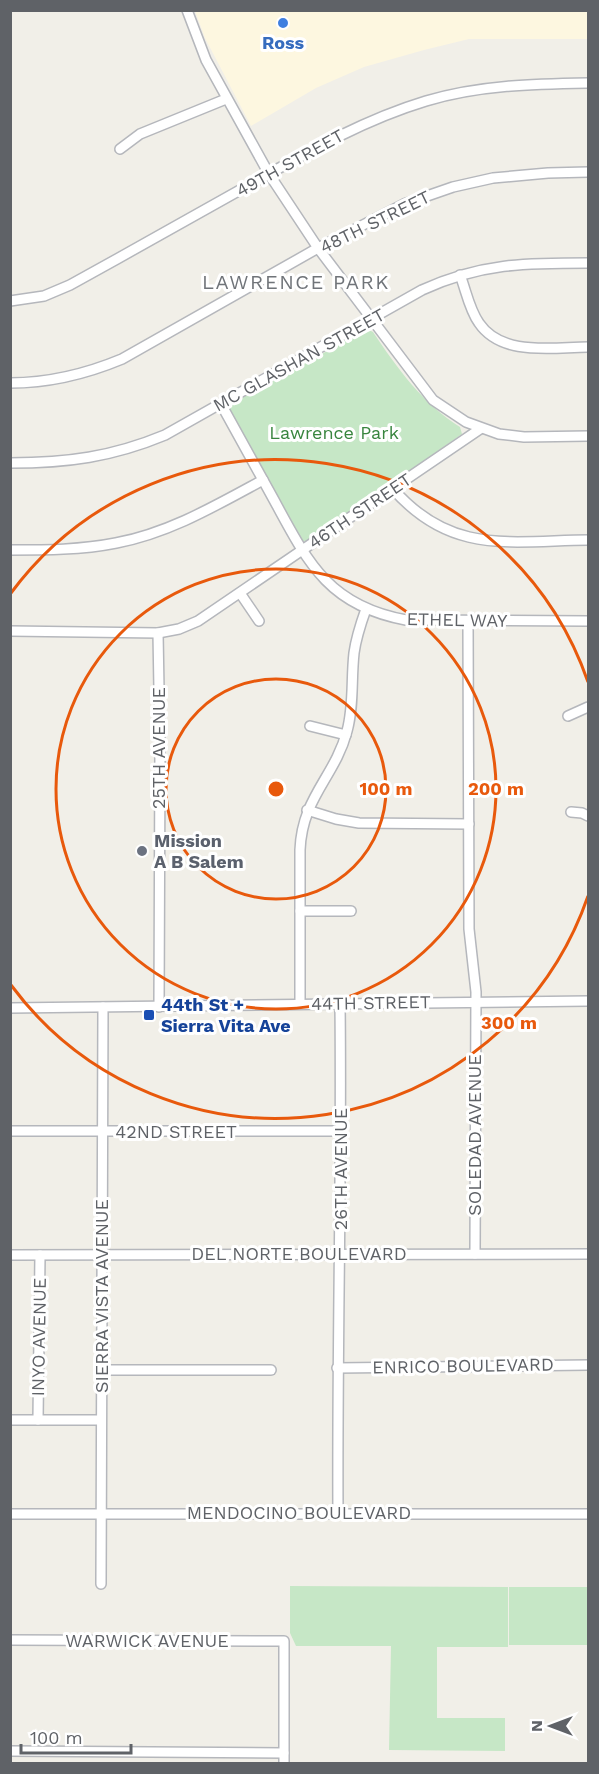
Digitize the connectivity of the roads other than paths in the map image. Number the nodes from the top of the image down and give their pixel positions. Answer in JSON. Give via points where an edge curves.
{"nodes":[{"id":1,"x":187,"y":10,"type":"edge"},
{"id":2,"x":588,"y":83,"type":"edge"},
{"id":3,"x":226,"y":99,"type":"junction"},
{"id":4,"x":120,"y":148,"type":"dead end"},
{"id":5,"x":588,"y":172,"type":"edge"},
{"id":6,"x":269,"y":174,"type":"junction"},
{"id":7,"x":318,"y":248,"type":"junction"},
{"id":8,"x":588,"y":262,"type":"edge"},
{"id":9,"x":460,"y":275,"type":"junction"},
{"id":10,"x":10,"y":302,"type":"edge"},
{"id":11,"x":371,"y":319,"type":"junction"},
{"id":12,"x":588,"y":347,"type":"edge"},
{"id":13,"x":10,"y":383,"type":"edge"},
{"id":14,"x":221,"y":404,"type":"junction"},
{"id":15,"x":480,"y":429,"type":"junction"},
{"id":16,"x":588,"y":436,"type":"edge"},
{"id":17,"x":10,"y":463,"type":"edge"},
{"id":18,"x":262,"y":480,"type":"junction"},
{"id":19,"x":393,"y":489,"type":"junction"},
{"id":20,"x":588,"y":540,"type":"edge"},
{"id":21,"x":10,"y":550,"type":"edge"},
{"id":22,"x":302,"y":551,"type":"junction"},
{"id":23,"x":240,"y":593,"type":"junction"},
{"id":24,"x":366,"y":609,"type":"junction"},
{"id":25,"x":259,"y":621,"type":"dead end"},
{"id":26,"x":468,"y":621,"type":"junction"},
{"id":27,"x":588,"y":621,"type":"edge"},
{"id":28,"x":10,"y":631,"type":"edge"},
{"id":29,"x":158,"y":633,"type":"junction"},
{"id":30,"x":588,"y":707,"type":"edge"},
{"id":31,"x":568,"y":716,"type":"dead end"},
{"id":32,"x":310,"y":726,"type":"dead end"},
{"id":33,"x":346,"y":735,"type":"junction"},
{"id":34,"x":307,"y":810,"type":"junction"},
{"id":35,"x":570,"y":812,"type":"dead end"},
{"id":36,"x":588,"y":816,"type":"edge"},
{"id":37,"x":469,"y":824,"type":"junction"},
{"id":38,"x":300,"y":911,"type":"junction"},
{"id":39,"x":351,"y":911,"type":"dead end"},
{"id":40,"x":588,"y":1001,"type":"edge"},
{"id":41,"x":475,"y":1002,"type":"junction"},
{"id":42,"x":300,"y":1004,"type":"junction"},
{"id":43,"x":340,"y":1004,"type":"junction"},
{"id":44,"x":103,"y":1007,"type":"junction"},
{"id":45,"x":159,"y":1007,"type":"junction"},
{"id":46,"x":10,"y":1008,"type":"edge"},
{"id":47,"x":10,"y":1131,"type":"edge"},
{"id":48,"x":342,"y":1131,"type":"junction"},
{"id":49,"x":104,"y":1132,"type":"junction"},
{"id":50,"x":103,"y":1254,"type":"junction"},
{"id":51,"x":475,"y":1254,"type":"junction"},
{"id":52,"x":588,"y":1254,"type":"edge"},
{"id":53,"x":10,"y":1255,"type":"edge"},
{"id":54,"x":40,"y":1255,"type":"junction"},
{"id":55,"x":341,"y":1255,"type":"junction"},
{"id":56,"x":588,"y":1365,"type":"edge"},
{"id":57,"x":337,"y":1368,"type":"junction"},
{"id":58,"x":102,"y":1370,"type":"junction"},
{"id":59,"x":271,"y":1370,"type":"dead end"},
{"id":60,"x":10,"y":1420,"type":"edge"},
{"id":61,"x":38,"y":1420,"type":"junction"},
{"id":62,"x":101,"y":1420,"type":"junction"},
{"id":63,"x":100,"y":1513,"type":"junction"},
{"id":64,"x":338,"y":1513,"type":"junction"},
{"id":65,"x":10,"y":1514,"type":"edge"},
{"id":66,"x":588,"y":1514,"type":"edge"},
{"id":67,"x":101,"y":1584,"type":"dead end"},
{"id":68,"x":10,"y":1640,"type":"edge"},
{"id":69,"x":10,"y":1751,"type":"edge"},
{"id":70,"x":284,"y":1753,"type":"junction"},
{"id":71,"x":284,"y":1764,"type":"edge"}],
"edges":[{"from":1,"to":3,"type":"street"},
{"from":2,"to":6,"type":"street","name":"49TH STREET","via":[[508,86],[428,100],[367,122]]},
{"from":3,"to":4,"type":"street","via":[[140,134]]},
{"from":3,"to":6,"type":"street"},
{"from":5,"to":7,"type":"street","name":"48TH STREET","via":[[521,174],[453,187],[404,204]]},
{"from":6,"to":7,"type":"street"},
{"from":6,"to":10,"type":"street","name":"49TH STREET","via":[[70,285],[44,296]]},
{"from":7,"to":11,"type":"street"},
{"from":7,"to":13,"type":"street","name":"48TH STREET","via":[[122,359],[67,378]]},
{"from":8,"to":9,"type":"street","name":"MC GLASHAN STREET","via":[[516,264]]},
{"from":9,"to":11,"type":"street","name":"MC GLASHAN STREET","via":[[422,290]]},
{"from":9,"to":12,"type":"street","via":[[478,322],[499,340],[525,347]]},
{"from":11,"to":14,"type":"street","name":"MC GLASHAN STREET"},
{"from":11,"to":15,"type":"street","via":[[433,400]]},
{"from":14,"to":17,"type":"street","name":"MC GLASHAN STREET","via":[[165,435],[120,451],[74,461]]},
{"from":14,"to":18,"type":"street","name":"ETHEL WAY"},
{"from":15,"to":16,"type":"street","via":[[515,436]]},
{"from":15,"to":19,"type":"street","name":"46TH STREET"},
{"from":18,"to":21,"type":"street","via":[[179,524],[137,538],[84,548]]},
{"from":18,"to":22,"type":"street","name":"ETHEL WAY"},
{"from":19,"to":20,"type":"street","via":[[427,520],[470,538]]},
{"from":19,"to":22,"type":"street","name":"46TH STREET"},
{"from":22,"to":23,"type":"street","name":"46TH STREET"},
{"from":22,"to":24,"type":"street","name":"ETHEL WAY","via":[[334,589]]},
{"from":23,"to":25,"type":"street"},
{"from":23,"to":29,"type":"street","name":"46TH STREET","via":[[198,621]]},
{"from":24,"to":26,"type":"street","name":"ETHEL WAY","via":[[406,620]]},
{"from":24,"to":33,"type":"street","via":[[354,653],[352,708]]},
{"from":26,"to":27,"type":"street","name":"ETHEL WAY"},
{"from":26,"to":37,"type":"street","name":"SOLEDAD AVENUE"},
{"from":28,"to":29,"type":"street","name":"46TH STREET"},
{"from":29,"to":45,"type":"street","name":"25TH AVENUE"},
{"from":30,"to":31,"type":"street"},
{"from":32,"to":33,"type":"street"},
{"from":33,"to":34,"type":"street"},
{"from":34,"to":37,"type":"street","via":[[359,823]]},
{"from":34,"to":38,"type":"street","via":[[300,840]]},
{"from":35,"to":36,"type":"street"},
{"from":37,"to":41,"type":"street","name":"SOLEDAD AVENUE","via":[[469,941]]},
{"from":38,"to":39,"type":"street"},
{"from":38,"to":42,"type":"street"},
{"from":40,"to":41,"type":"street","name":"44TH STREET"},
{"from":41,"to":43,"type":"street","name":"44TH STREET"},
{"from":41,"to":51,"type":"street","name":"SOLEDAD AVENUE"},
{"from":42,"to":43,"type":"street","name":"44TH STREET"},
{"from":42,"to":45,"type":"street","name":"44TH STREET"},
{"from":43,"to":48,"type":"street","name":"26TH AVENUE"},
{"from":44,"to":45,"type":"street","name":"44TH STREET"},
{"from":44,"to":46,"type":"street","name":"44TH STREET"},
{"from":44,"to":49,"type":"street","name":"SIERRA VISTA AVENUE"},
{"from":47,"to":49,"type":"street","name":"42ND STREET"},
{"from":48,"to":49,"type":"street","name":"42ND STREET"},
{"from":48,"to":55,"type":"street","name":"26TH AVENUE"},
{"from":49,"to":50,"type":"street","name":"SIERRA VISTA AVENUE"},
{"from":50,"to":54,"type":"street","name":"DEL NORTE BOULEVARD"},
{"from":50,"to":55,"type":"street","name":"DEL NORTE BOULEVARD"},
{"from":50,"to":58,"type":"street","name":"SIERRA VISTA AVENUE"},
{"from":51,"to":52,"type":"street","name":"DEL NORTE BOULEVARD"},
{"from":51,"to":55,"type":"street","name":"DEL NORTE BOULEVARD"},
{"from":53,"to":54,"type":"street","name":"DEL NORTE BOULEVARD"},
{"from":54,"to":61,"type":"street","name":"INYO AVENUE"},
{"from":55,"to":57,"type":"street","name":"26TH AVENUE"},
{"from":56,"to":57,"type":"street","name":"ENRICO BOULEVARD"},
{"from":57,"to":64,"type":"street","name":"26TH AVENUE"},
{"from":58,"to":59,"type":"street"},
{"from":58,"to":62,"type":"street","name":"SIERRA VISTA AVENUE"},
{"from":60,"to":61,"type":"street"},
{"from":61,"to":62,"type":"street"},
{"from":62,"to":63,"type":"street","name":"SIERRA VISTA AVENUE"},
{"from":63,"to":64,"type":"street","name":"MENDOCINO BOULEVARD"},
{"from":63,"to":65,"type":"street","name":"MENDOCINO BOULEVARD"},
{"from":63,"to":67,"type":"street","name":"SIERRA VISTA AVENUE"},
{"from":64,"to":66,"type":"street","name":"MENDOCINO BOULEVARD"},
{"from":68,"to":70,"type":"street","name":"WARWICK AVENUE","via":[[284,1641]]},
{"from":69,"to":70,"type":"street"},
{"from":70,"to":71,"type":"street"}]}
